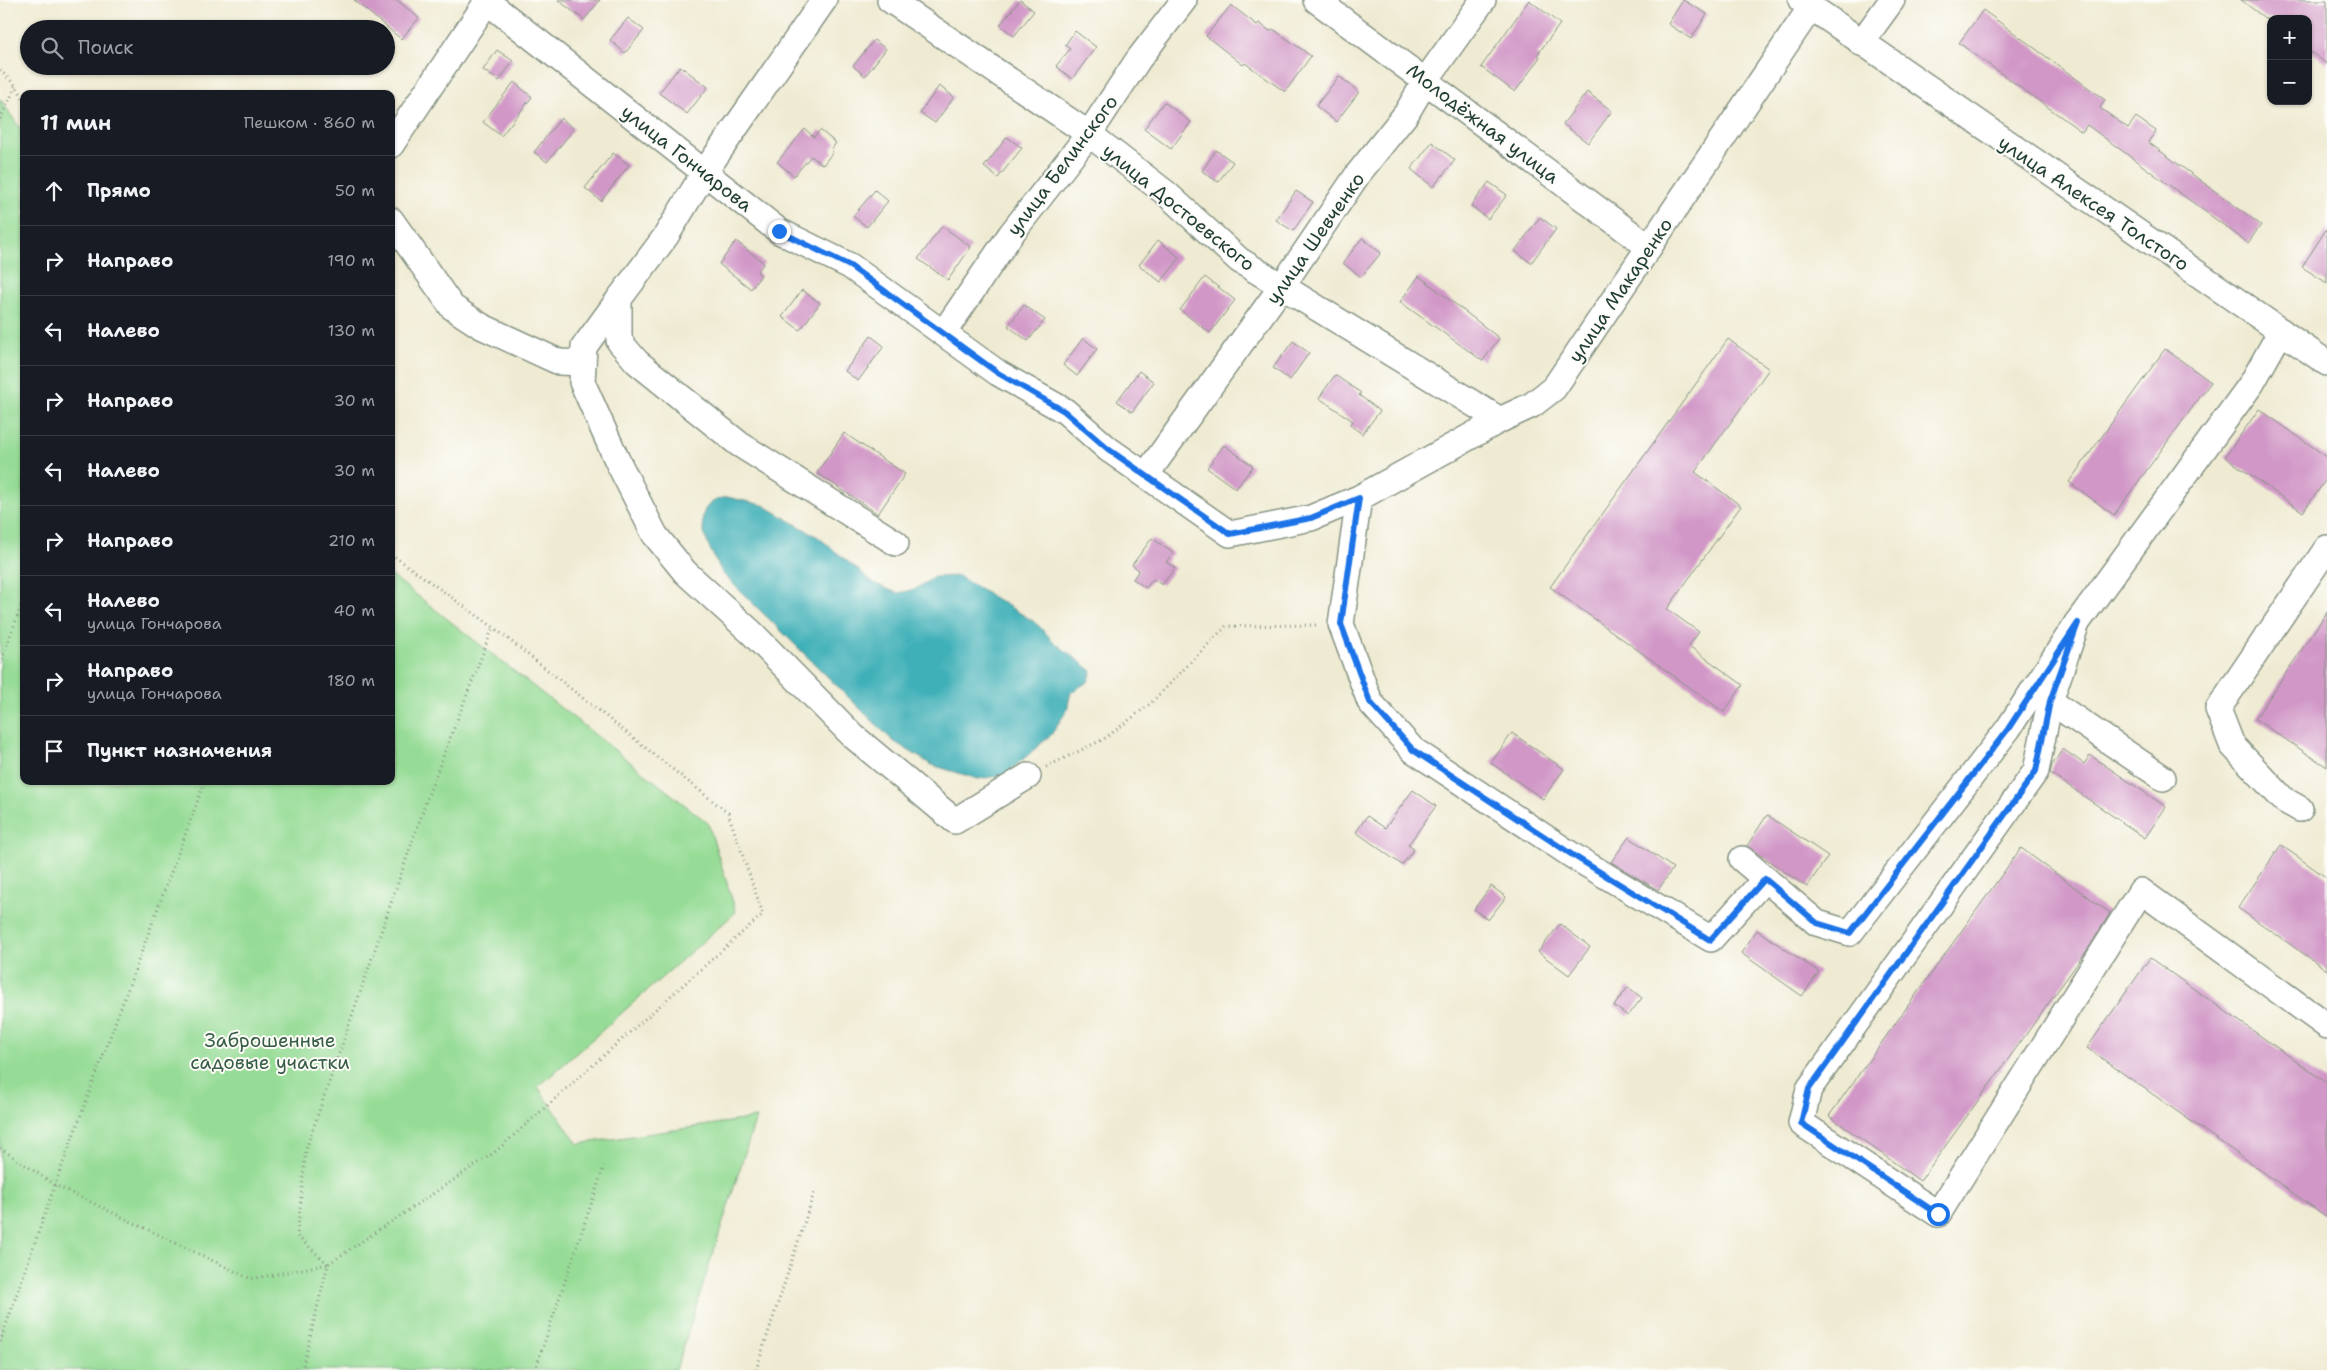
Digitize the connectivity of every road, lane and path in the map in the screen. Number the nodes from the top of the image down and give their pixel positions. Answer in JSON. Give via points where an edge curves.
{"nodes":[{"id":1,"x":487,"y":0,"type":"edge"},
{"id":2,"x":824,"y":0,"type":"edge"},
{"id":3,"x":890,"y":0,"type":"edge"},
{"id":4,"x":1184,"y":0,"type":"edge"},
{"id":5,"x":1316,"y":0,"type":"edge"},
{"id":6,"x":1483,"y":0,"type":"edge"},
{"id":7,"x":1892,"y":0,"type":"edge"},
{"id":8,"x":1806,"y":4,"type":"edge"},
{"id":9,"x":1861,"y":43,"type":"junction"},
{"id":10,"x":0,"y":70,"type":"edge"},
{"id":11,"x":1426,"y":80,"type":"junction"},
{"id":12,"x":16,"y":86,"type":"junction"},
{"id":13,"x":20,"y":92,"type":"edge"},
{"id":14,"x":0,"y":119,"type":"edge"},
{"id":15,"x":1089,"y":134,"type":"junction"},
{"id":16,"x":395,"y":139,"type":"edge"},
{"id":17,"x":704,"y":173,"type":"junction"},
{"id":18,"x":395,"y":226,"type":"edge"},
{"id":19,"x":1649,"y":247,"type":"junction"},
{"id":20,"x":1282,"y":286,"type":"junction"},
{"id":21,"x":618,"y":299,"type":"junction"},
{"id":22,"x":2281,"y":331,"type":"junction"},
{"id":23,"x":944,"y":332,"type":"junction"},
{"id":24,"x":2327,"y":363,"type":"edge"},
{"id":25,"x":583,"y":364,"type":"junction"},
{"id":26,"x":1500,"y":420,"type":"junction"},
{"id":27,"x":1146,"y":475,"type":"junction"},
{"id":28,"x":1359,"y":498,"type":"junction"},
{"id":29,"x":896,"y":543,"type":"dead end"},
{"id":30,"x":2327,"y":548,"type":"edge"},
{"id":31,"x":395,"y":557,"type":"edge"},
{"id":32,"x":20,"y":609,"type":"edge"},
{"id":33,"x":2078,"y":623,"type":"junction"},
{"id":34,"x":1341,"y":624,"type":"junction"},
{"id":35,"x":493,"y":627,"type":"junction"},
{"id":36,"x":0,"y":664,"type":"edge"},
{"id":37,"x":2050,"y":701,"type":"junction"},
{"id":38,"x":1028,"y":776,"type":"joint"},
{"id":39,"x":2163,"y":778,"type":"dead end"},
{"id":40,"x":204,"y":785,"type":"edge"},
{"id":41,"x":2300,"y":810,"type":"dead end"},
{"id":42,"x":1742,"y":859,"type":"dead end"},
{"id":43,"x":1765,"y":879,"type":"junction"},
{"id":44,"x":2327,"y":1026,"type":"edge"},
{"id":45,"x":0,"y":1148,"type":"edge"},
{"id":46,"x":604,"y":1166,"type":"dead end"},
{"id":47,"x":55,"y":1185,"type":"junction"},
{"id":48,"x":815,"y":1190,"type":"dead end"},
{"id":49,"x":328,"y":1264,"type":"junction"},
{"id":50,"x":0,"y":1342,"type":"edge"},
{"id":51,"x":756,"y":1369,"type":"edge"},
{"id":52,"x":302,"y":1370,"type":"edge"},
{"id":53,"x":535,"y":1370,"type":"edge"}],
"edges":[{"from":1,"to":16,"type":"street"},
{"from":1,"to":17,"type":"street","name":"улица Гончарова"},
{"from":2,"to":17,"type":"street"},
{"from":3,"to":15,"type":"street","name":"улица Достоевского"},
{"from":4,"to":15,"type":"street","name":"улица Белинского","via":[[1138,60]]},
{"from":5,"to":11,"type":"street","name":"Молодёжная улица"},
{"from":6,"to":11,"type":"street","name":"улица Шевченко"},
{"from":7,"to":9,"type":"street"},
{"from":8,"to":9,"type":"street","name":"улица Алексея Толстого"},
{"from":8,"to":19,"type":"street","name":"улица Макаренко"},
{"from":9,"to":22,"type":"street","name":"улица Алексея Толстого"},
{"from":10,"to":12,"type":"path"},
{"from":11,"to":19,"type":"street","name":"Молодёжная улица"},
{"from":11,"to":20,"type":"street","name":"улица Шевченко","via":[[1406,114],[1358,174]]},
{"from":12,"to":13,"type":"path"},
{"from":12,"to":14,"type":"path"},
{"from":15,"to":20,"type":"street","name":"улица Достоевского","via":[[1167,194],[1239,260]]},
{"from":15,"to":23,"type":"street","name":"улица Белинского","via":[[1011,234]]},
{"from":17,"to":21,"type":"street","via":[[666,236]]},
{"from":17,"to":23,"type":"street","name":"улица Гончарова","via":[[779,231],[850,266]]},
{"from":18,"to":25,"type":"street","via":[[452,307],[481,326],[560,362]]},
{"from":19,"to":26,"type":"street","name":"улица Макаренко","via":[[1554,388],[1532,405]]},
{"from":20,"to":26,"type":"street","name":"улица Достоевского"},
{"from":20,"to":27,"type":"street","name":"улица Шевченко"},
{"from":21,"to":25,"type":"street","via":[[584,347]]},
{"from":21,"to":29,"type":"street","via":[[619,341],[637,362],[739,444]]},
{"from":22,"to":24,"type":"street","name":"улица Алексея Толстого"},
{"from":22,"to":33,"type":"street","via":[[2252,383]]},
{"from":23,"to":27,"type":"street","name":"улица Гончарова","via":[[998,373],[1064,411],[1108,449]]},
{"from":25,"to":38,"type":"street","via":[[582,382],[655,535],[685,572],[752,633],[853,736],[955,821]]},
{"from":26,"to":28,"type":"street","name":"улица Макаренко"},
{"from":27,"to":28,"type":"street","name":"улица Гончарова","via":[[1230,534],[1311,518]]},
{"from":28,"to":34,"type":"street"},
{"from":30,"to":41,"type":"street","via":[[2218,709],[2232,745],[2284,800]]},
{"from":31,"to":35,"type":"path"},
{"from":32,"to":36,"type":"path"},
{"from":33,"to":37,"type":"street"},
{"from":33,"to":43,"type":"street","via":[[2008,729],[1850,933],[1817,923]]},
{"from":34,"to":38,"type":"path","via":[[1226,626],[1150,704],[1104,739]]},
{"from":34,"to":43,"type":"street","via":[[1370,702],[1413,750],[1574,856],[1710,940]]},
{"from":35,"to":49,"type":"path","via":[[429,793],[306,1149],[297,1236]]},
{"from":35,"to":49,"type":"path","via":[[728,813],[763,914],[495,1152]]},
{"from":37,"to":39,"type":"street"},
{"from":37,"to":44,"type":"street","via":[[2036,771],[1809,1089],[1801,1123],[1938,1214],[2141,891]]},
{"from":40,"to":47,"type":"path"},
{"from":42,"to":43,"type":"street"},
{"from":45,"to":47,"type":"path"},
{"from":46,"to":53,"type":"path"},
{"from":47,"to":49,"type":"path","via":[[251,1279]]},
{"from":47,"to":50,"type":"path"},
{"from":48,"to":51,"type":"path"},
{"from":49,"to":52,"type":"path"}]}
